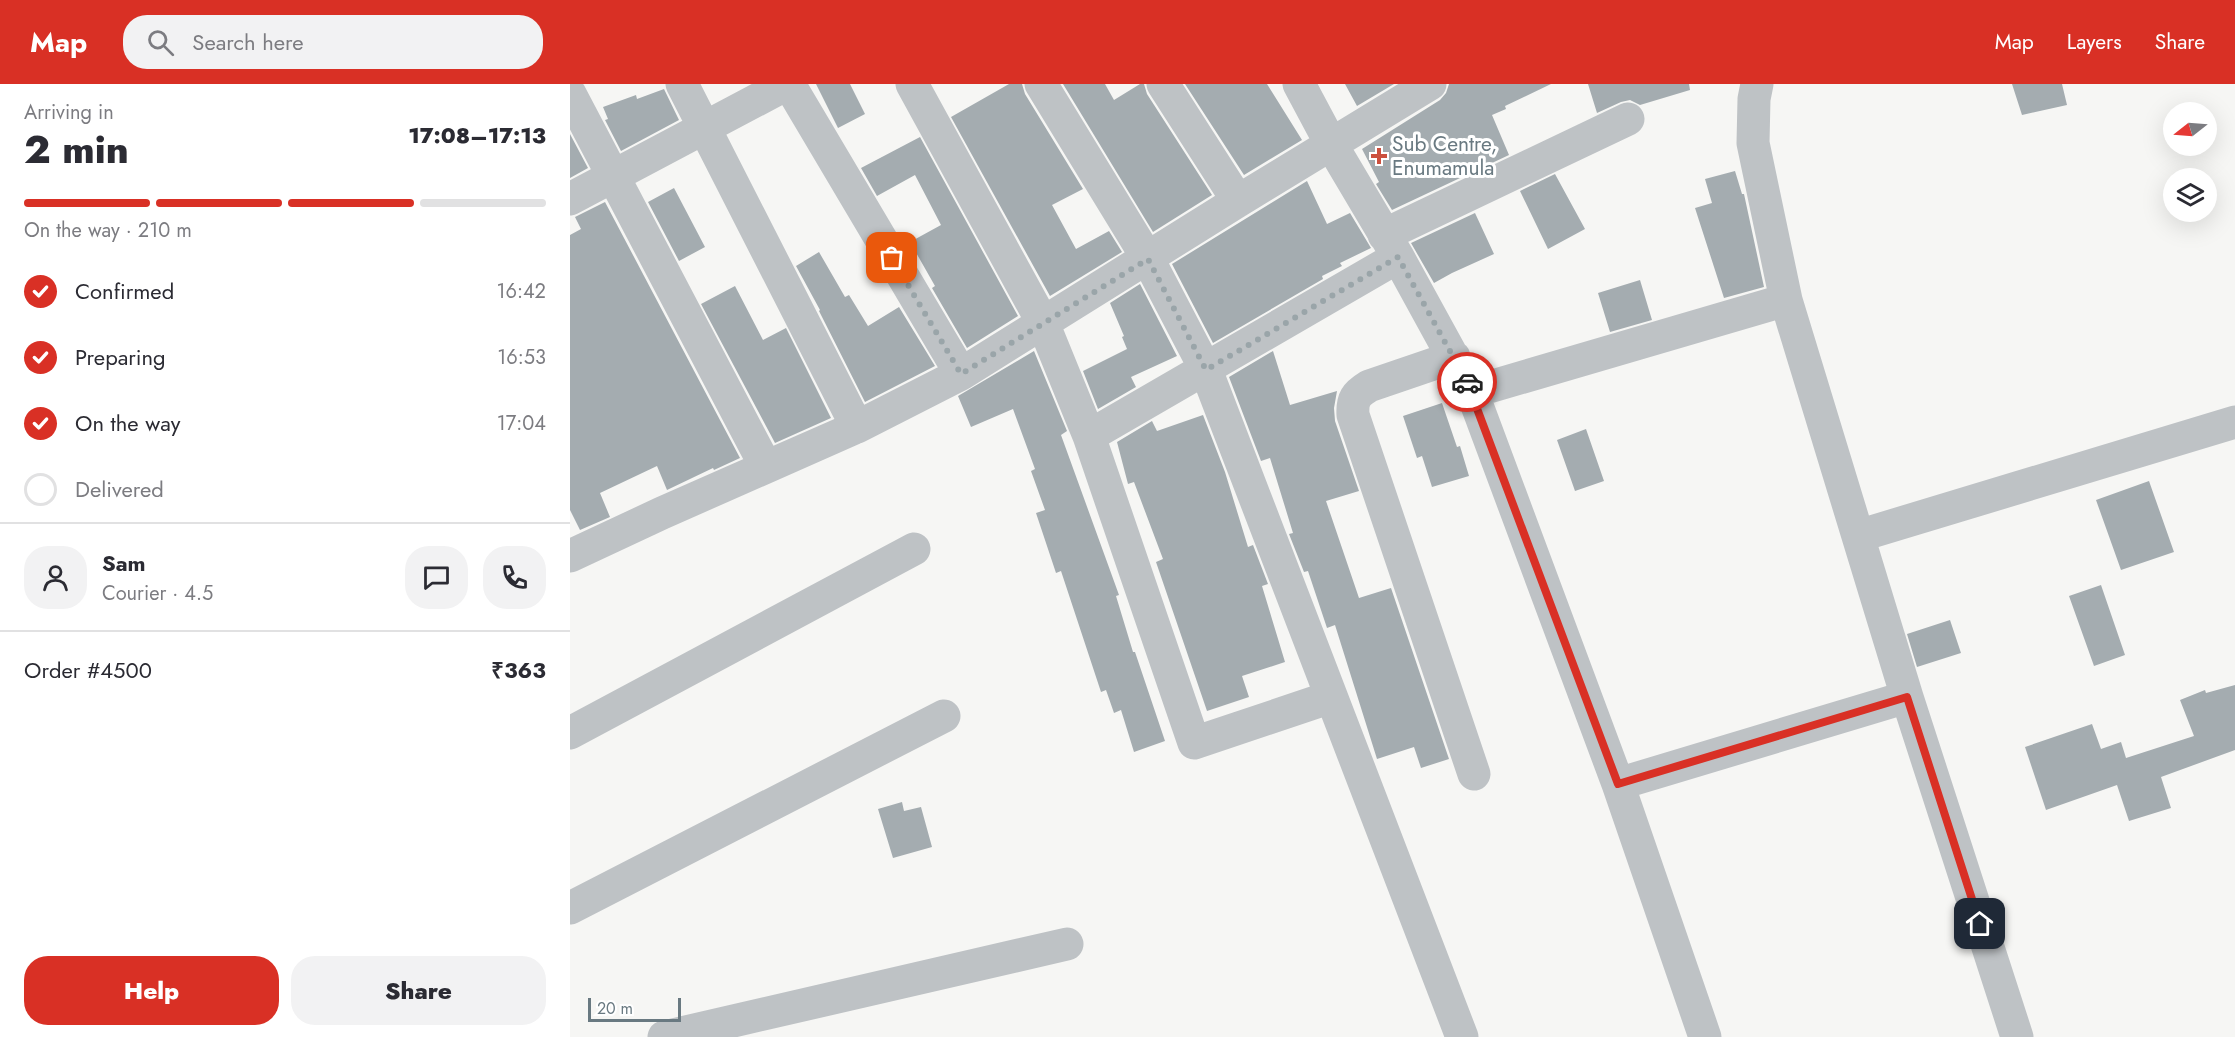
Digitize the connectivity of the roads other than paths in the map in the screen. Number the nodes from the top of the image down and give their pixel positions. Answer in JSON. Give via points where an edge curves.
{"nodes":[{"id":1,"x":682,"y":84,"type":"edge"},
{"id":2,"x":788,"y":84,"type":"edge"},
{"id":3,"x":912,"y":84,"type":"edge"},
{"id":4,"x":1041,"y":84,"type":"edge"},
{"id":5,"x":1163,"y":84,"type":"edge"},
{"id":6,"x":1299,"y":84,"type":"edge"},
{"id":7,"x":1430,"y":84,"type":"edge"},
{"id":8,"x":1757,"y":84,"type":"edge"},
{"id":9,"x":570,"y":94,"type":"edge"},
{"id":10,"x":1628,"y":119,"type":"dead end"},
{"id":11,"x":705,"y":127,"type":"junction"},
{"id":12,"x":1331,"y":144,"type":"junction"},
{"id":13,"x":613,"y":176,"type":"junction"},
{"id":14,"x":570,"y":199,"type":"edge"},
{"id":15,"x":1238,"y":201,"type":"junction"},
{"id":16,"x":1391,"y":246,"type":"junction"},
{"id":17,"x":1148,"y":259,"type":"junction"},
{"id":18,"x":1786,"y":300,"type":"junction"},
{"id":19,"x":1043,"y":323,"type":"junction"},
{"id":20,"x":1454,"y":357,"type":"junction"},
{"id":21,"x":1206,"y":370,"type":"junction"},
{"id":22,"x":961,"y":374,"type":"junction"},
{"id":23,"x":1472,"y":392,"type":"junction"},
{"id":24,"x":2235,"y":422,"type":"edge"},
{"id":25,"x":857,"y":427,"type":"junction"},
{"id":26,"x":1089,"y":436,"type":"junction"},
{"id":27,"x":766,"y":467,"type":"junction"},
{"id":28,"x":1858,"y":536,"type":"junction"},
{"id":29,"x":914,"y":549,"type":"dead end"},
{"id":30,"x":570,"y":556,"type":"edge"},
{"id":31,"x":1331,"y":697,"type":"junction"},
{"id":32,"x":1907,"y":697,"type":"junction"},
{"id":33,"x":944,"y":716,"type":"dead end"},
{"id":34,"x":570,"y":733,"type":"edge"},
{"id":35,"x":1474,"y":774,"type":"dead end"},
{"id":36,"x":1618,"y":784,"type":"junction"},
{"id":37,"x":570,"y":908,"type":"edge"},
{"id":38,"x":1067,"y":944,"type":"dead end"},
{"id":39,"x":664,"y":1037,"type":"edge"},
{"id":40,"x":1462,"y":1037,"type":"edge"},
{"id":41,"x":1705,"y":1037,"type":"edge"},
{"id":42,"x":2017,"y":1037,"type":"edge"}],
"edges":[{"from":1,"to":11,"type":"street"},
{"from":2,"to":11,"type":"street"},
{"from":2,"to":22,"type":"street"},
{"from":3,"to":19,"type":"street"},
{"from":4,"to":17,"type":"street"},
{"from":5,"to":15,"type":"street"},
{"from":6,"to":12,"type":"street"},
{"from":7,"to":12,"type":"street"},
{"from":8,"to":18,"type":"street","via":[[1753,143]]},
{"from":9,"to":13,"type":"street"},
{"from":10,"to":16,"type":"street"},
{"from":11,"to":13,"type":"street"},
{"from":11,"to":25,"type":"street"},
{"from":12,"to":15,"type":"street"},
{"from":12,"to":16,"type":"street"},
{"from":13,"to":14,"type":"street"},
{"from":13,"to":27,"type":"street"},
{"from":15,"to":17,"type":"street"},
{"from":16,"to":20,"type":"street"},
{"from":16,"to":21,"type":"street"},
{"from":17,"to":19,"type":"street"},
{"from":17,"to":21,"type":"street"},
{"from":18,"to":23,"type":"street"},
{"from":18,"to":28,"type":"street"},
{"from":19,"to":22,"type":"street"},
{"from":19,"to":26,"type":"street"},
{"from":20,"to":23,"type":"street"},
{"from":20,"to":35,"type":"street","via":[[1369,386],[1357,394],[1352,408]]},
{"from":21,"to":26,"type":"street"},
{"from":21,"to":31,"type":"street"},
{"from":22,"to":25,"type":"street"},
{"from":23,"to":36,"type":"street"},
{"from":24,"to":28,"type":"street"},
{"from":25,"to":27,"type":"street"},
{"from":26,"to":31,"type":"street","via":[[1194,743]]},
{"from":27,"to":30,"type":"street"},
{"from":28,"to":32,"type":"street"},
{"from":29,"to":34,"type":"street"},
{"from":31,"to":40,"type":"street"},
{"from":32,"to":36,"type":"street"},
{"from":32,"to":42,"type":"street"},
{"from":33,"to":37,"type":"street"},
{"from":36,"to":41,"type":"street"},
{"from":38,"to":39,"type":"street"}]}
